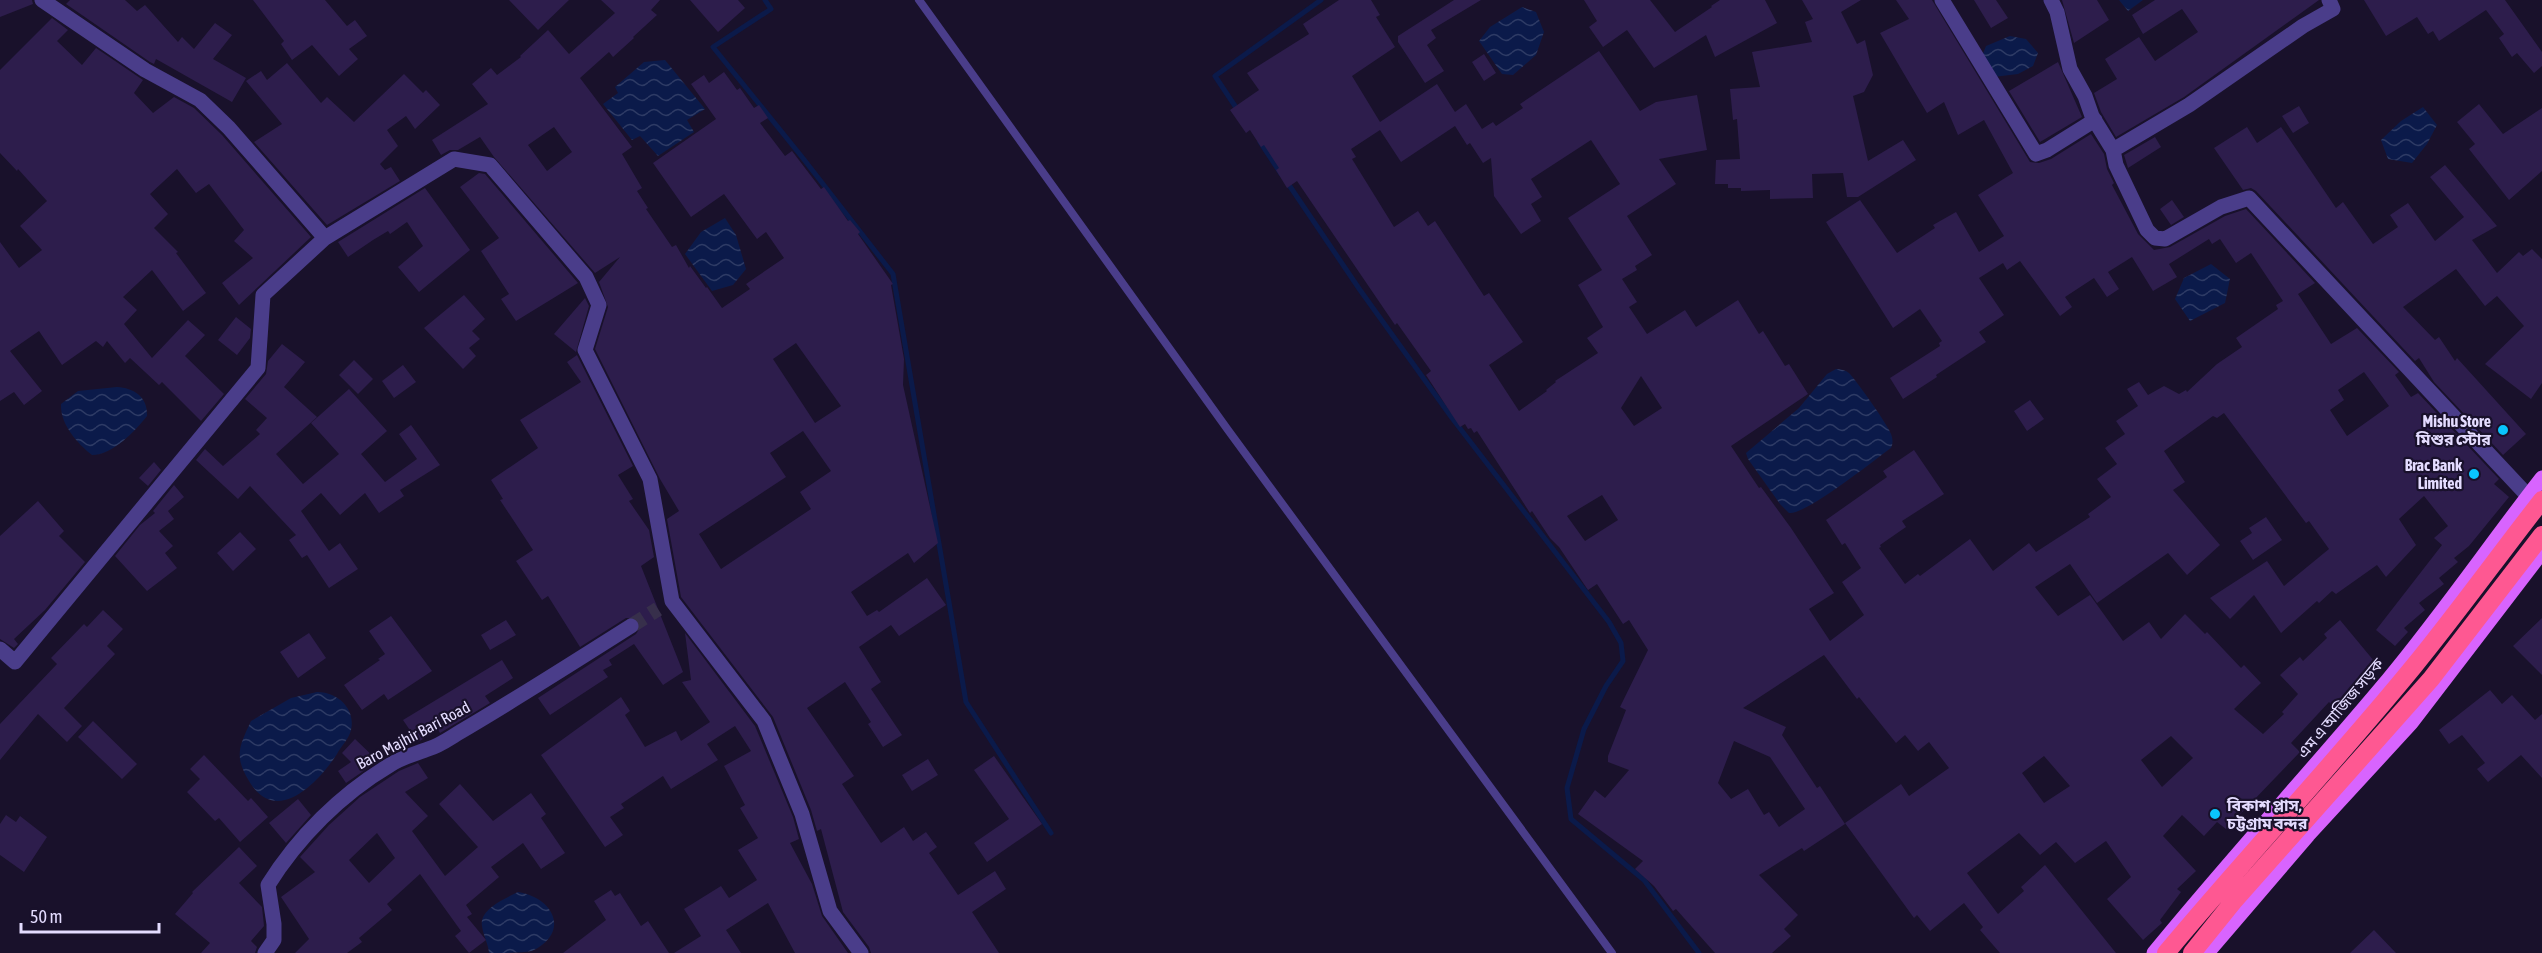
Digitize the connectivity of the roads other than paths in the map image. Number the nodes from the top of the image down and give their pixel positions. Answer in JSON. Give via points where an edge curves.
{"nodes":[{"id":1,"x":42,"y":0,"type":"edge"},
{"id":2,"x":919,"y":0,"type":"edge"},
{"id":3,"x":1942,"y":0,"type":"edge"},
{"id":4,"x":2051,"y":0,"type":"edge"},
{"id":5,"x":2329,"y":0,"type":"edge"},
{"id":6,"x":2095,"y":120,"type":"junction"},
{"id":7,"x":2113,"y":150,"type":"junction"},
{"id":8,"x":325,"y":238,"type":"junction"},
{"id":9,"x":2542,"y":478,"type":"edge"},
{"id":10,"x":2535,"y":498,"type":"edge"},
{"id":11,"x":2542,"y":535,"type":"edge"},
{"id":12,"x":2542,"y":552,"type":"edge"},
{"id":13,"x":631,"y":626,"type":"tunnel mouth"},
{"id":14,"x":0,"y":649,"type":"edge"},
{"id":15,"x":265,"y":953,"type":"edge"},
{"id":16,"x":861,"y":953,"type":"edge"},
{"id":17,"x":1612,"y":953,"type":"edge"},
{"id":18,"x":2154,"y":953,"type":"edge"},
{"id":19,"x":2166,"y":953,"type":"edge"},
{"id":20,"x":2192,"y":953,"type":"edge"},
{"id":21,"x":2207,"y":953,"type":"edge"}],
"edges":[{"from":1,"to":8,"type":"street","via":[[145,70],[201,100]]},
{"from":2,"to":17,"type":"lane"},
{"from":3,"to":6,"type":"street","via":[[2036,154]]},
{"from":4,"to":6,"type":"street","via":[[2070,69]]},
{"from":5,"to":7,"type":"street","via":[[2333,9]]},
{"from":6,"to":7,"type":"street"},
{"from":7,"to":10,"type":"street","via":[[2116,165],[2147,230],[2155,238],[2165,239],[2222,207],[2249,198]]},
{"from":8,"to":14,"type":"street","via":[[263,295],[258,368],[15,662]]},
{"from":8,"to":16,"type":"street","via":[[454,159],[490,165],[586,277],[599,305],[585,350],[650,479],[665,605],[764,721],[802,814],[830,911]]},
{"from":9,"to":10,"type":"main road","name":"এম এ আজিজ সড়ক"},
{"from":10,"to":18,"type":"main road","name":"এম এ আজিজ সড়ক","via":[[2389,679]]},
{"from":10,"to":19,"type":"highway","via":[[2415,666]]},
{"from":11,"to":20,"type":"highway","via":[[2431,679]]},
{"from":12,"to":21,"type":"main road","via":[[2411,723]]},
{"from":13,"to":15,"type":"street","name":"Baro Majhir Bari Road","via":[[461,732],[391,764],[352,790],[314,826],[268,885],[274,940]]}]}
